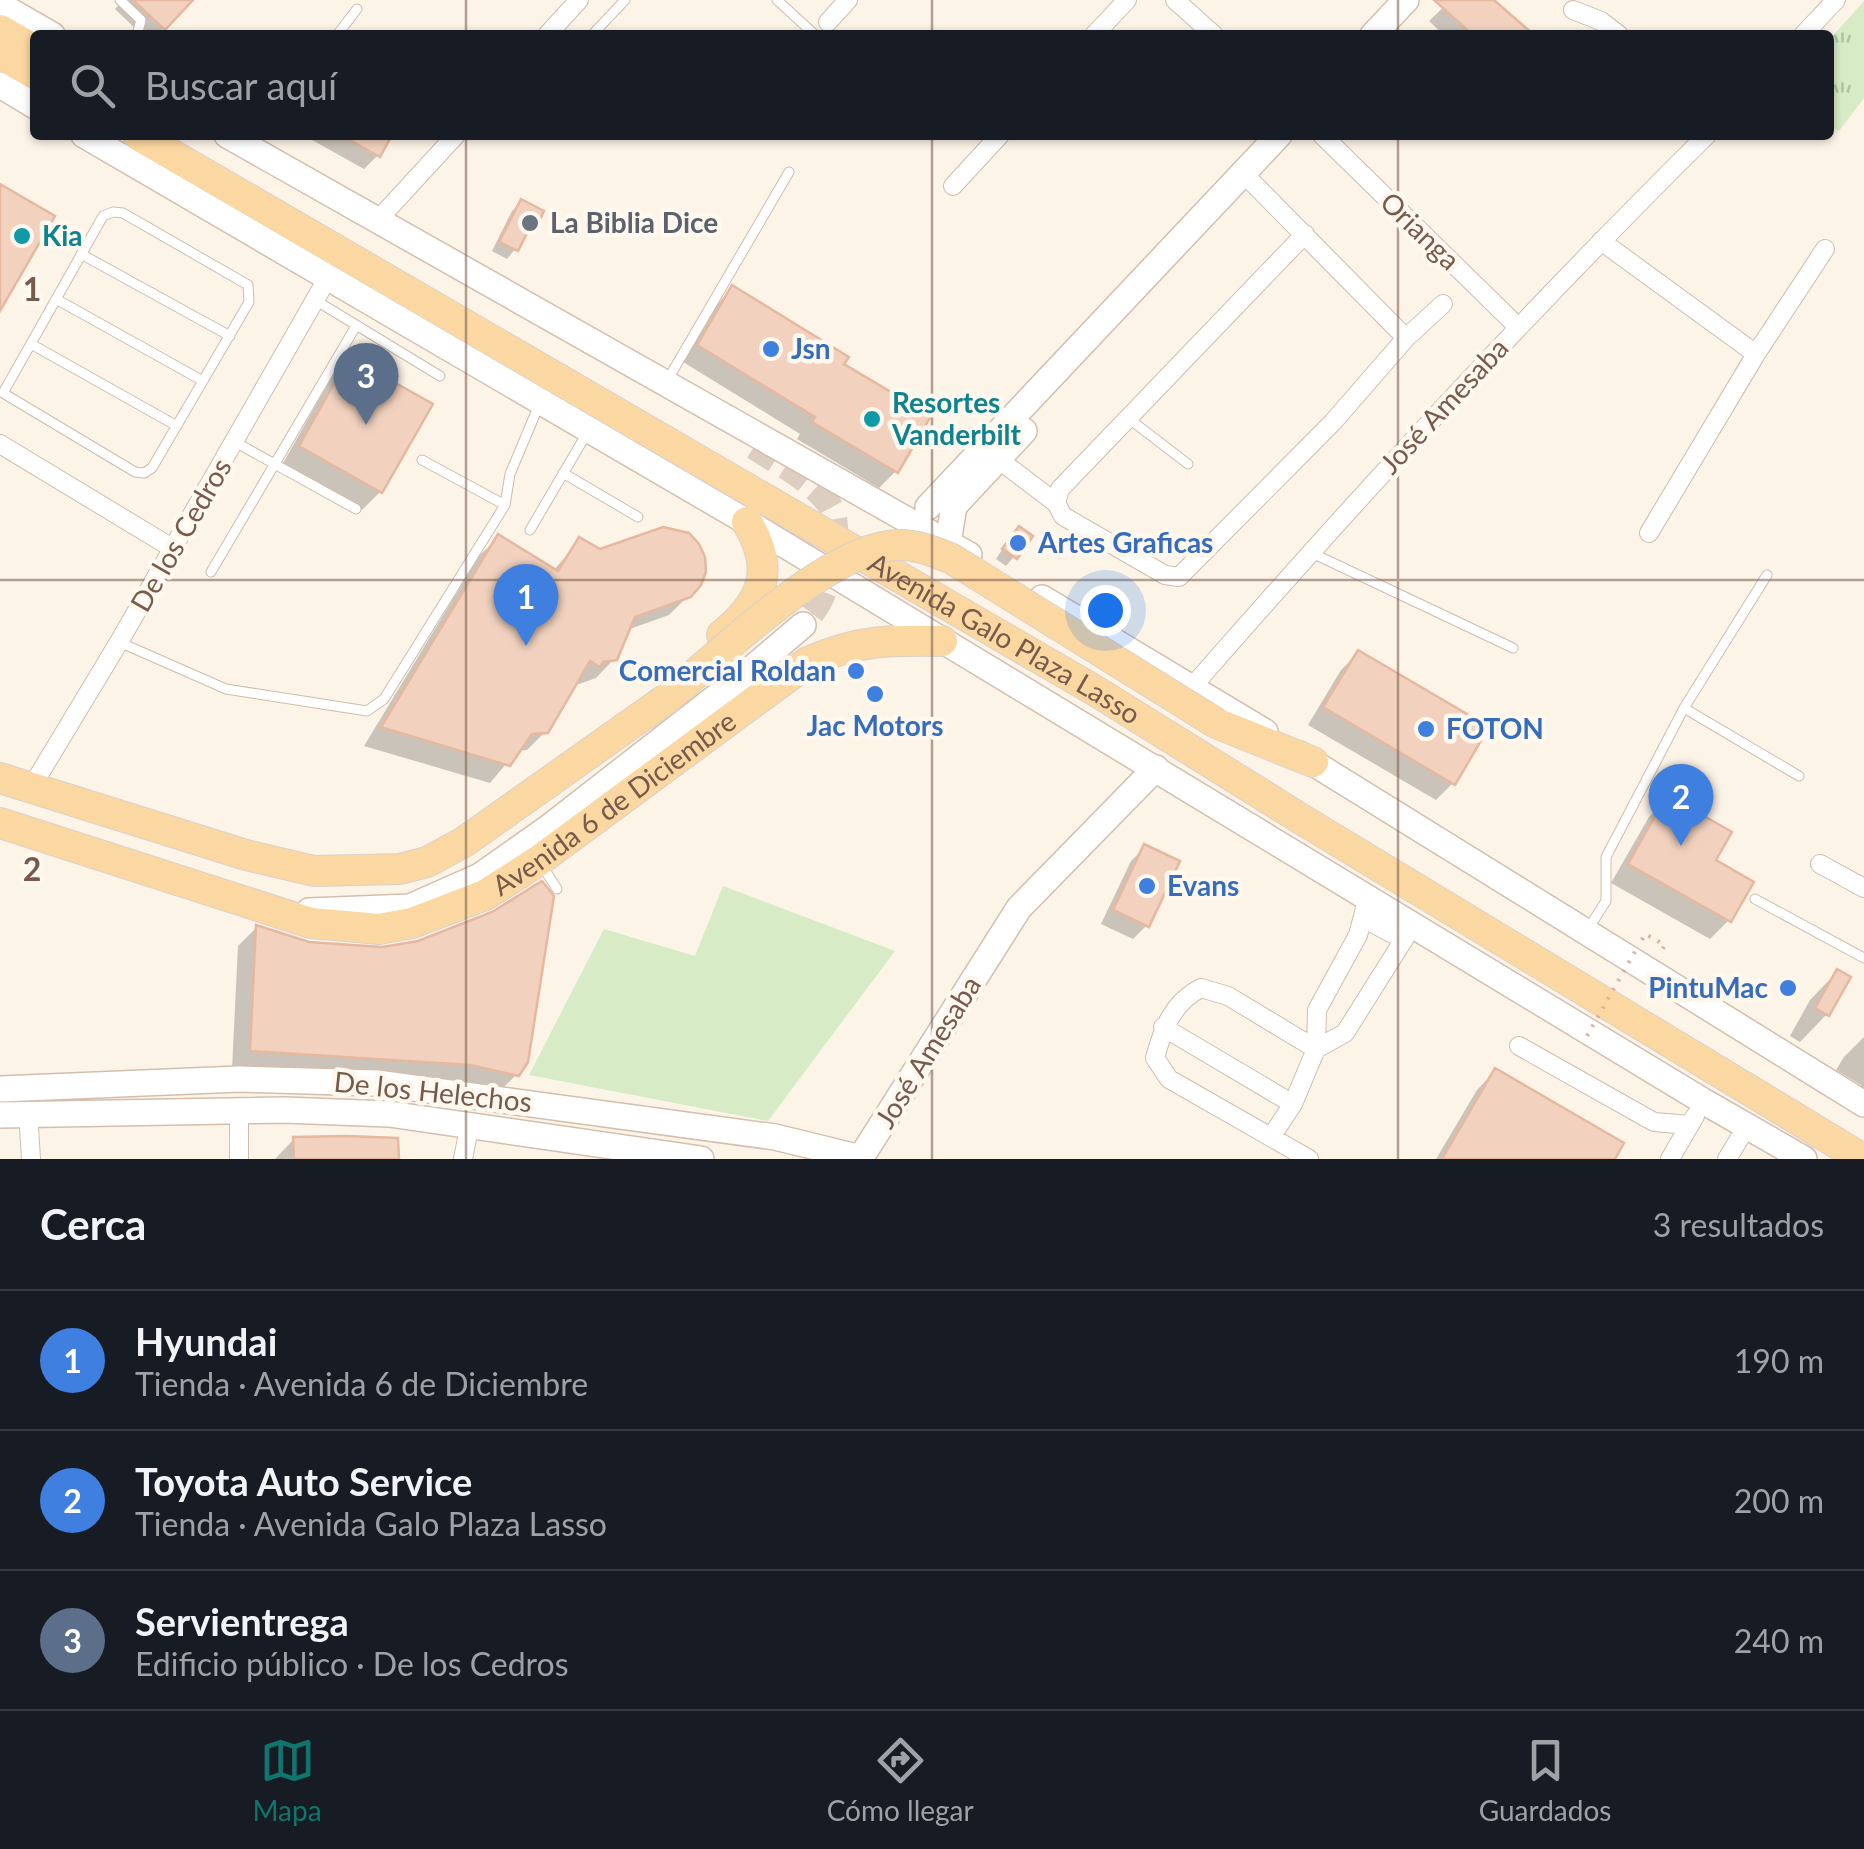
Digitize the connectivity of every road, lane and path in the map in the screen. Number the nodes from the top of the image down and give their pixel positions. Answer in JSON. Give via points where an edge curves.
{"nodes":[{"id":1,"x":120,"y":0,"type":"edge"},
{"id":2,"x":626,"y":0,"type":"edge"},
{"id":3,"x":777,"y":0,"type":"edge"},
{"id":4,"x":848,"y":0,"type":"edge"},
{"id":5,"x":1126,"y":0,"type":"edge"},
{"id":6,"x":1175,"y":0,"type":"edge"},
{"id":7,"x":1406,"y":0,"type":"edge"},
{"id":8,"x":1836,"y":0,"type":"edge"},
{"id":9,"x":573,"y":2,"type":"edge"},
{"id":10,"x":0,"y":5,"type":"edge"},
{"id":11,"x":358,"y":10,"type":"dead end"},
{"id":12,"x":1573,"y":10,"type":"dead end"},
{"id":13,"x":821,"y":28,"type":"edge"},
{"id":14,"x":0,"y":30,"type":"edge"},
{"id":15,"x":43,"y":30,"type":"edge"},
{"id":16,"x":139,"y":30,"type":"edge"},
{"id":17,"x":341,"y":30,"type":"edge"},
{"id":18,"x":550,"y":30,"type":"edge"},
{"id":19,"x":597,"y":30,"type":"edge"},
{"id":20,"x":1099,"y":30,"type":"edge"},
{"id":21,"x":1208,"y":30,"type":"edge"},
{"id":22,"x":1378,"y":30,"type":"edge"},
{"id":23,"x":1614,"y":30,"type":"edge"},
{"id":24,"x":1807,"y":30,"type":"edge"},
{"id":25,"x":30,"y":47,"type":"edge"},
{"id":26,"x":0,"y":54,"type":"edge"},
{"id":27,"x":30,"y":71,"type":"edge"},
{"id":28,"x":0,"y":86,"type":"edge"},
{"id":29,"x":30,"y":103,"type":"edge"},
{"id":30,"x":92,"y":140,"type":"edge"},
{"id":31,"x":147,"y":140,"type":"edge"},
{"id":32,"x":189,"y":140,"type":"edge"},
{"id":33,"x":245,"y":140,"type":"edge"},
{"id":34,"x":451,"y":140,"type":"edge"},
{"id":35,"x":995,"y":140,"type":"edge"},
{"id":36,"x":1275,"y":140,"type":"edge"},
{"id":37,"x":1327,"y":140,"type":"edge"},
{"id":38,"x":1702,"y":140,"type":"edge"},
{"id":39,"x":789,"y":172,"type":"dead end"},
{"id":40,"x":1244,"y":174,"type":"junction"},
{"id":41,"x":953,"y":186,"type":"dead end"},
{"id":42,"x":377,"y":221,"type":"junction"},
{"id":43,"x":1195,"y":227,"type":"junction"},
{"id":44,"x":1305,"y":234,"type":"junction"},
{"id":45,"x":1602,"y":241,"type":"junction"},
{"id":46,"x":1825,"y":249,"type":"dead end"},
{"id":47,"x":82,"y":254,"type":"junction"},
{"id":48,"x":321,"y":289,"type":"junction"},
{"id":49,"x":56,"y":299,"type":"junction"},
{"id":50,"x":516,"y":299,"type":"junction"},
{"id":51,"x":1443,"y":304,"type":"dead end"},
{"id":52,"x":356,"y":326,"type":"junction"},
{"id":53,"x":1518,"y":326,"type":"junction"},
{"id":54,"x":230,"y":336,"type":"junction"},
{"id":55,"x":1406,"y":338,"type":"junction"},
{"id":56,"x":31,"y":344,"type":"junction"},
{"id":57,"x":1756,"y":354,"type":"junction"},
{"id":58,"x":440,"y":376,"type":"dead end"},
{"id":59,"x":203,"y":381,"type":"junction"},
{"id":60,"x":666,"y":382,"type":"junction"},
{"id":61,"x":2,"y":394,"type":"edge"},
{"id":62,"x":540,"y":402,"type":"junction"},
{"id":63,"x":1128,"y":418,"type":"junction"},
{"id":64,"x":177,"y":426,"type":"junction"},
{"id":65,"x":588,"y":430,"type":"junction"},
{"id":66,"x":235,"y":442,"type":"junction"},
{"id":67,"x":0,"y":444,"type":"edge"},
{"id":68,"x":754,"y":447,"type":"tunnel mouth"},
{"id":69,"x":998,"y":459,"type":"junction"},
{"id":70,"x":422,"y":460,"type":"dead end"},
{"id":71,"x":274,"y":464,"type":"junction"},
{"id":72,"x":1188,"y":464,"type":"dead end"},
{"id":73,"x":563,"y":473,"type":"junction"},
{"id":74,"x":1056,"y":503,"type":"junction"},
{"id":75,"x":505,"y":505,"type":"junction"},
{"id":76,"x":884,"y":505,"type":"junction"},
{"id":77,"x":928,"y":507,"type":"dead end"},
{"id":78,"x":356,"y":508,"type":"dead end"},
{"id":79,"x":638,"y":516,"type":"dead end"},
{"id":80,"x":748,"y":522,"type":"junction"},
{"id":81,"x":530,"y":530,"type":"dead end"},
{"id":82,"x":1650,"y":533,"type":"dead end"},
{"id":83,"x":948,"y":543,"type":"junction"},
{"id":84,"x":172,"y":548,"type":"junction"},
{"id":85,"x":1310,"y":552,"type":"junction"},
{"id":86,"x":211,"y":572,"type":"dead end"},
{"id":87,"x":1767,"y":575,"type":"dead end"},
{"id":88,"x":804,"y":625,"type":"tunnel mouth"},
{"id":89,"x":942,"y":641,"type":"junction"},
{"id":90,"x":119,"y":642,"type":"junction"},
{"id":91,"x":1512,"y":648,"type":"dead end"},
{"id":92,"x":1192,"y":687,"type":"junction"},
{"id":93,"x":1684,"y":708,"type":"junction"},
{"id":94,"x":590,"y":752,"type":"junction"},
{"id":95,"x":1313,"y":762,"type":"junction"},
{"id":96,"x":1156,"y":768,"type":"junction"},
{"id":97,"x":1799,"y":776,"type":"dead end"},
{"id":98,"x":0,"y":778,"type":"edge"},
{"id":99,"x":31,"y":788,"type":"junction"},
{"id":100,"x":0,"y":823,"type":"edge"},
{"id":101,"x":538,"y":860,"type":"junction"},
{"id":102,"x":1820,"y":864,"type":"dead end"},
{"id":103,"x":1864,"y":888,"type":"edge"},
{"id":104,"x":558,"y":890,"type":"dead end"},
{"id":105,"x":1754,"y":899,"type":"dead end"},
{"id":106,"x":1365,"y":908,"type":"junction"},
{"id":107,"x":274,"y":912,"type":"junction"},
{"id":108,"x":1586,"y":932,"type":"junction"},
{"id":109,"x":1408,"y":933,"type":"junction"},
{"id":110,"x":1637,"y":948,"type":"dead end"},
{"id":111,"x":1864,"y":958,"type":"edge"},
{"id":112,"x":1163,"y":1027,"type":"junction"},
{"id":113,"x":1586,"y":1036,"type":"dead end"},
{"id":114,"x":1519,"y":1046,"type":"dead end"},
{"id":115,"x":1316,"y":1048,"type":"junction"},
{"id":116,"x":0,"y":1089,"type":"edge"},
{"id":117,"x":1703,"y":1102,"type":"junction"},
{"id":118,"x":1293,"y":1104,"type":"junction"},
{"id":119,"x":1864,"y":1104,"type":"edge"},
{"id":120,"x":240,"y":1111,"type":"junction"},
{"id":121,"x":28,"y":1112,"type":"junction"},
{"id":122,"x":0,"y":1115,"type":"edge"},
{"id":123,"x":470,"y":1123,"type":"junction"},
{"id":124,"x":1690,"y":1125,"type":"junction"},
{"id":125,"x":1746,"y":1126,"type":"junction"},
{"id":126,"x":1270,"y":1137,"type":"junction"},
{"id":127,"x":1864,"y":1138,"type":"edge"},
{"id":128,"x":772,"y":1148,"type":"edge"},
{"id":129,"x":861,"y":1158,"type":"edge"},
{"id":130,"x":31,"y":1159,"type":"edge"},
{"id":131,"x":239,"y":1159,"type":"edge"},
{"id":132,"x":463,"y":1159,"type":"edge"},
{"id":133,"x":701,"y":1159,"type":"edge"},
{"id":134,"x":1308,"y":1159,"type":"edge"},
{"id":135,"x":1670,"y":1159,"type":"edge"},
{"id":136,"x":1727,"y":1159,"type":"edge"},
{"id":137,"x":1804,"y":1159,"type":"edge"},
{"id":138,"x":1863,"y":1159,"type":"edge"}],
"edges":[{"from":1,"to":16,"type":"lane","via":[[140,20]]},
{"from":2,"to":19,"type":"lane"},
{"from":3,"to":13,"type":"lane"},
{"from":4,"to":13,"type":"street"},
{"from":5,"to":20,"type":"street"},
{"from":6,"to":21,"type":"street"},
{"from":7,"to":22,"type":"main road"},
{"from":8,"to":24,"type":"street"},
{"from":9,"to":18,"type":"street"},
{"from":10,"to":15,"type":"main road"},
{"from":11,"to":17,"type":"lane"},
{"from":12,"to":23,"type":"street"},
{"from":14,"to":25,"type":"main road"},
{"from":26,"to":27,"type":"main road"},
{"from":28,"to":29,"type":"main road"},
{"from":30,"to":48,"type":"main road","name":"Avenida Galo Plaza Lasso"},
{"from":31,"to":138,"type":"main road","name":"Avenida Galo Plaza Lasso","via":[[1094,690]]},
{"from":32,"to":127,"type":"main road","name":"Avenida Galo Plaza Lasso","via":[[1098,672]]},
{"from":33,"to":42,"type":"main road","name":"Avenida Galo Plaza Lasso"},
{"from":34,"to":42,"type":"street"},
{"from":35,"to":41,"type":"street"},
{"from":36,"to":40,"type":"main road"},
{"from":37,"to":53,"type":"street","name":"Orianga"},
{"from":38,"to":45,"type":"street","name":"José Amesaba"},
{"from":39,"to":60,"type":"lane"},
{"from":40,"to":43,"type":"main road"},
{"from":40,"to":44,"type":"street"},
{"from":42,"to":50,"type":"main road","name":"Avenida Galo Plaza Lasso"},
{"from":43,"to":69,"type":"main road","via":[[1175,268]]},
{"from":43,"to":76,"type":"main road","via":[[1156,250],[910,501]]},
{"from":43,"to":77,"type":"main road"},
{"from":44,"to":55,"type":"street"},
{"from":44,"to":63,"type":"street"},
{"from":45,"to":53,"type":"street","name":"José Amesaba"},
{"from":45,"to":57,"type":"street"},
{"from":46,"to":57,"type":"street"},
{"from":47,"to":49,"type":"lane"},
{"from":47,"to":54,"type":"lane"},
{"from":47,"to":54,"type":"lane","via":[[103,216],[123,213],[248,286],[249,302]]},
{"from":48,"to":52,"type":"lane"},
{"from":48,"to":62,"type":"main road","name":"Avenida Galo Plaza Lasso"},
{"from":48,"to":66,"type":"street","name":"De los Cedros"},
{"from":49,"to":56,"type":"lane"},
{"from":49,"to":59,"type":"lane"},
{"from":50,"to":60,"type":"main road","name":"Avenida Galo Plaza Lasso"},
{"from":50,"to":68,"type":"main road"},
{"from":51,"to":55,"type":"street"},
{"from":52,"to":58,"type":"lane"},
{"from":52,"to":71,"type":"lane"},
{"from":53,"to":85,"type":"street","name":"José Amesaba"},
{"from":54,"to":59,"type":"lane"},
{"from":55,"to":74,"type":"street","via":[[1179,577],[1075,524]]},
{"from":56,"to":61,"type":"lane"},
{"from":56,"to":64,"type":"lane"},
{"from":57,"to":82,"type":"street"},
{"from":59,"to":64,"type":"lane"},
{"from":60,"to":76,"type":"main road","name":"Avenida Galo Plaza Lasso"},
{"from":61,"to":64,"type":"lane","via":[[135,472],[152,468]]},
{"from":62,"to":65,"type":"main road","name":"Avenida Galo Plaza Lasso"},
{"from":62,"to":75,"type":"lane","via":[[510,474]]},
{"from":63,"to":72,"type":"lane"},
{"from":63,"to":74,"type":"street","via":[[1060,489]]},
{"from":65,"to":73,"type":"lane"},
{"from":65,"to":80,"type":"main road","name":"Avenida Galo Plaza Lasso"},
{"from":66,"to":71,"type":"lane"},
{"from":66,"to":84,"type":"street","name":"De los Cedros"},
{"from":67,"to":84,"type":"street"},
{"from":69,"to":74,"type":"street"},
{"from":69,"to":83,"type":"main road","via":[[954,506]]},
{"from":70,"to":75,"type":"lane"},
{"from":71,"to":78,"type":"lane"},
{"from":71,"to":86,"type":"lane"},
{"from":73,"to":79,"type":"lane"},
{"from":73,"to":81,"type":"lane"},
{"from":75,"to":90,"type":"lane","via":[[384,699],[367,711],[226,689]]},
{"from":76,"to":83,"type":"main road","name":"Avenida Galo Plaza Lasso"},
{"from":80,"to":89,"type":"main road","name":"Avenida Galo Plaza Lasso"},
{"from":80,"to":94,"type":"main road","via":[[764,564],[751,606]]},
{"from":83,"to":92,"type":"main road","name":"Avenida Galo Plaza Lasso"},
{"from":84,"to":90,"type":"street","name":"De los Cedros"},
{"from":85,"to":91,"type":"lane"},
{"from":85,"to":92,"type":"street","name":"José Amesaba"},
{"from":87,"to":93,"type":"lane"},
{"from":88,"to":107,"type":"main road","name":"Avenida 6 de Diciembre","via":[[480,876],[410,907]]},
{"from":89,"to":96,"type":"main road","name":"Avenida Galo Plaza Lasso"},
{"from":89,"to":101,"type":"main road","name":"Avenida 6 de Diciembre","via":[[851,645],[808,662]]},
{"from":90,"to":99,"type":"street","name":"De los Cedros"},
{"from":92,"to":95,"type":"main road","name":"Avenida Galo Plaza Lasso"},
{"from":93,"to":97,"type":"lane"},
{"from":93,"to":108,"type":"lane","via":[[1606,857],[1606,901]]},
{"from":94,"to":95,"type":"main road","bridge":true,"via":[[666,699],[815,576],[897,544],[952,559],[1216,723]]},
{"from":94,"to":99,"type":"main road","name":"Avenida 6 de Diciembre","via":[[464,842],[427,862],[373,872],[314,871],[246,856]]},
{"from":95,"to":108,"type":"main road","name":"Avenida Galo Plaza Lasso"},
{"from":96,"to":106,"type":"main road","name":"Avenida Galo Plaza Lasso"},
{"from":96,"to":129,"type":"main road","name":"José Amesaba","via":[[1019,908]]},
{"from":98,"to":99,"type":"main road","name":"Avenida 6 de Diciembre"},
{"from":100,"to":107,"type":"main road","name":"Avenida 6 de Diciembre"},
{"from":101,"to":104,"type":"lane"},
{"from":101,"to":107,"type":"main road","name":"Avenida 6 de Diciembre","via":[[485,894],[412,923],[352,929]]},
{"from":102,"to":103,"type":"street"},
{"from":105,"to":111,"type":"lane"},
{"from":106,"to":109,"type":"main road","name":"Avenida Galo Plaza Lasso"},
{"from":106,"to":115,"type":"street","via":[[1358,935],[1317,1010]]},
{"from":108,"to":119,"type":"main road","name":"Avenida Galo Plaza Lasso"},
{"from":109,"to":115,"type":"street","via":[[1346,1033]]},
{"from":109,"to":117,"type":"main road","name":"Avenida Galo Plaza Lasso"},
{"from":110,"to":113,"type":"path","bridge":true},
{"from":112,"to":115,"type":"street","via":[[1186,996],[1201,988],[1228,996]]},
{"from":112,"to":118,"type":"street"},
{"from":112,"to":126,"type":"street","via":[[1155,1058],[1169,1079]]},
{"from":114,"to":124,"type":"street","via":[[1654,1122]]},
{"from":115,"to":118,"type":"street"},
{"from":116,"to":128,"type":"main road","name":"De los Helechos","via":[[239,1079],[378,1083]]},
{"from":117,"to":124,"type":"street"},
{"from":117,"to":125,"type":"main road","name":"Avenida Galo Plaza Lasso"},
{"from":118,"to":126,"type":"street"},
{"from":120,"to":121,"type":"main road","name":"De los Helechos"},
{"from":120,"to":123,"type":"main road","name":"De los Helechos"},
{"from":120,"to":131,"type":"street"},
{"from":121,"to":122,"type":"main road","name":"De los Helechos"},
{"from":121,"to":130,"type":"street"},
{"from":123,"to":132,"type":"street"},
{"from":123,"to":133,"type":"main road","name":"De los Helechos"},
{"from":124,"to":135,"type":"street"},
{"from":125,"to":136,"type":"street"},
{"from":125,"to":137,"type":"main road","name":"Avenida Galo Plaza Lasso"},
{"from":126,"to":134,"type":"street"},
{"from":128,"to":129,"type":"main road","name":"De los Helechos"}]}
